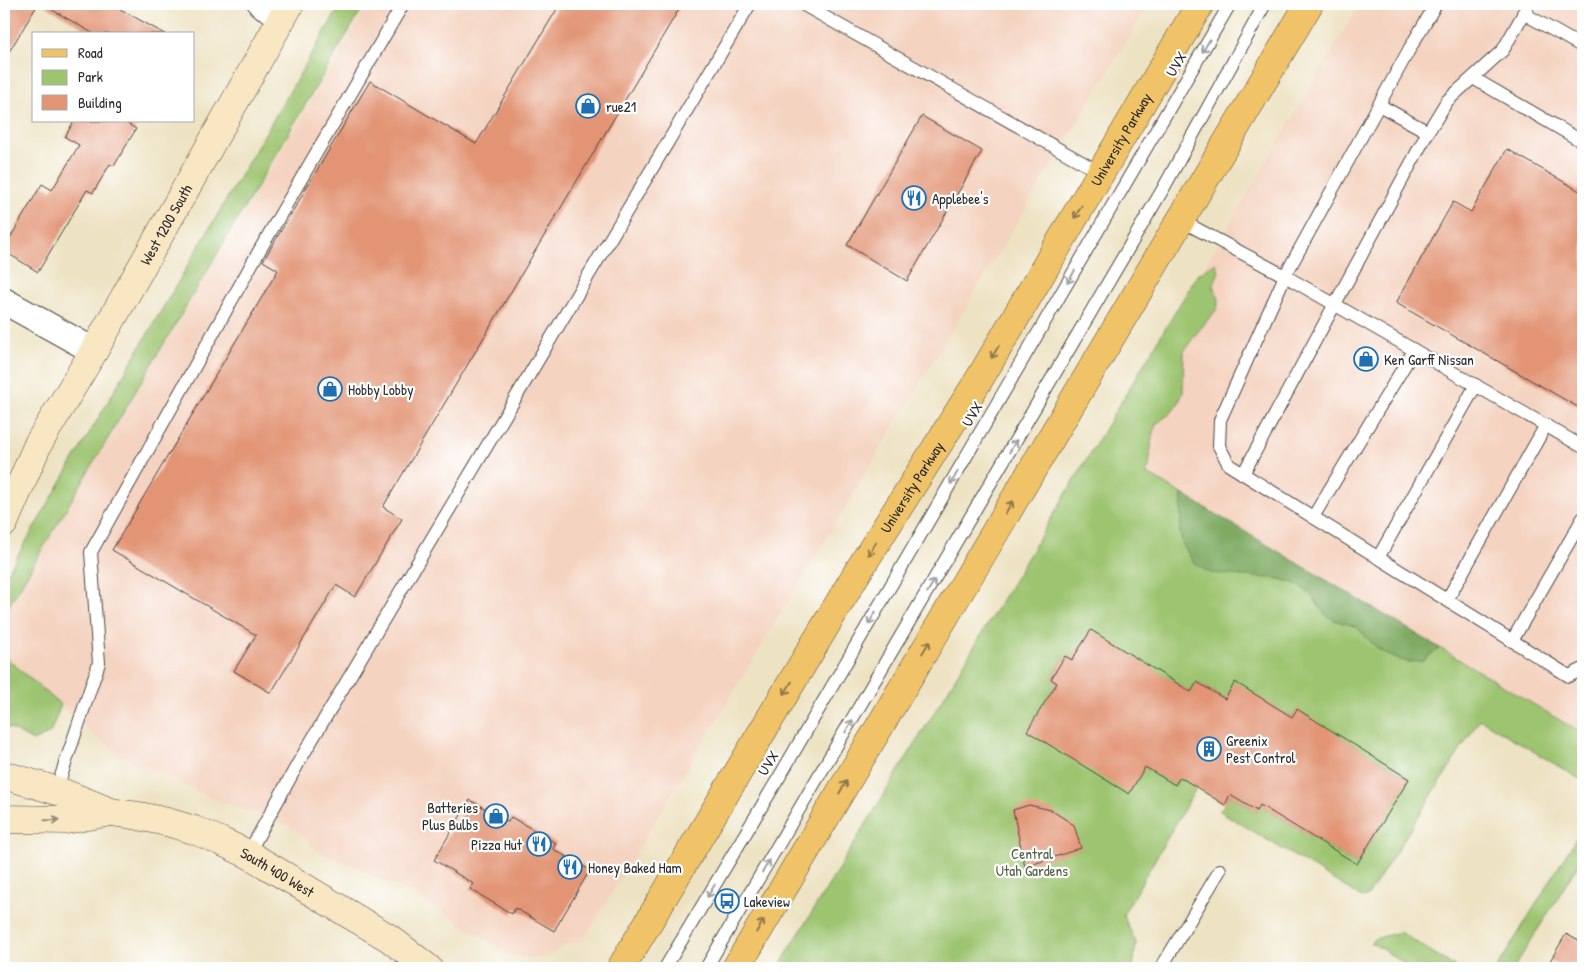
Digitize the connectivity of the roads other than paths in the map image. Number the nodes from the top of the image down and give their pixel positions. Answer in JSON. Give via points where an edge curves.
{"nodes":[{"id":1,"x":402,"y":4,"type":"edge"},
{"id":2,"x":750,"y":4,"type":"edge"},
{"id":3,"x":802,"y":4,"type":"edge"},
{"id":4,"x":1200,"y":4,"type":"edge"},
{"id":5,"x":1230,"y":4,"type":"edge"},
{"id":6,"x":1265,"y":4,"type":"edge"},
{"id":7,"x":1309,"y":4,"type":"edge"},
{"id":8,"x":1436,"y":4,"type":"edge"},
{"id":9,"x":278,"y":8,"type":"edge"},
{"id":10,"x":1526,"y":8,"type":"edge"},
{"id":11,"x":1583,"y":47,"type":"edge"},
{"id":12,"x":1473,"y":78,"type":"junction"},
{"id":13,"x":1380,"y":105,"type":"junction"},
{"id":14,"x":1428,"y":132,"type":"junction"},
{"id":15,"x":1583,"y":142,"type":"edge"},
{"id":16,"x":1101,"y":173,"type":"junction"},
{"id":17,"x":1180,"y":220,"type":"junction"},
{"id":18,"x":1285,"y":276,"type":"junction"},
{"id":19,"x":4,"y":301,"type":"edge"},
{"id":20,"x":1335,"y":304,"type":"junction"},
{"id":21,"x":1414,"y":350,"type":"junction"},
{"id":22,"x":94,"y":351,"type":"junction"},
{"id":23,"x":1476,"y":385,"type":"junction"},
{"id":24,"x":1546,"y":425,"type":"junction"},
{"id":25,"x":38,"y":444,"type":"junction"},
{"id":26,"x":1583,"y":447,"type":"edge"},
{"id":27,"x":1243,"y":474,"type":"junction"},
{"id":28,"x":4,"y":482,"type":"edge"},
{"id":29,"x":1313,"y":517,"type":"junction"},
{"id":30,"x":1583,"y":518,"type":"edge"},
{"id":31,"x":4,"y":523,"type":"edge"},
{"id":32,"x":1378,"y":558,"type":"junction"},
{"id":33,"x":1447,"y":600,"type":"junction"},
{"id":34,"x":1512,"y":641,"type":"junction"},
{"id":35,"x":1583,"y":669,"type":"edge"},
{"id":36,"x":4,"y":775,"type":"edge"},
{"id":37,"x":56,"y":791,"type":"junction"},
{"id":38,"x":111,"y":812,"type":"junction"},
{"id":39,"x":4,"y":819,"type":"edge"},
{"id":40,"x":248,"y":854,"type":"junction"},
{"id":41,"x":1220,"y":870,"type":"dead end"},
{"id":42,"x":428,"y":968,"type":"edge"},
{"id":43,"x":621,"y":968,"type":"edge"},
{"id":44,"x":665,"y":968,"type":"edge"},
{"id":45,"x":706,"y":968,"type":"edge"},
{"id":46,"x":736,"y":968,"type":"edge"},
{"id":47,"x":1161,"y":968,"type":"edge"}],
"edges":[{"from":1,"to":37,"type":"lane","via":[[91,552],[99,663]]},
{"from":2,"to":40,"type":"lane","via":[[305,752]]},
{"from":3,"to":16,"type":"lane"},
{"from":4,"to":16,"type":"main road","name":"University Parkway"},
{"from":5,"to":44,"type":"lane","name":"UVX","one_way":true},
{"from":45,"to":6,"type":"lane","one_way":true,"via":[[1158,197]]},
{"from":7,"to":17,"type":"main road"},
{"from":8,"to":13,"type":"lane"},
{"from":9,"to":22,"type":"street","name":"West 1200 South"},
{"from":10,"to":11,"type":"lane"},
{"from":10,"to":12,"type":"lane","via":[[1502,50]]},
{"from":12,"to":14,"type":"lane","via":[[1448,101]]},
{"from":12,"to":15,"type":"lane"},
{"from":13,"to":14,"type":"lane"},
{"from":13,"to":18,"type":"lane"},
{"from":14,"to":20,"type":"lane"},
{"from":16,"to":43,"type":"main road","name":"University Parkway","one_way":true},
{"from":17,"to":18,"type":"lane"},
{"from":46,"to":17,"type":"main road","one_way":true},
{"from":18,"to":20,"type":"lane"},
{"from":18,"to":27,"type":"lane","via":[[1220,420],[1219,446],[1229,465]]},
{"from":19,"to":22,"type":"street"},
{"from":20,"to":21,"type":"lane"},
{"from":20,"to":27,"type":"lane"},
{"from":21,"to":23,"type":"lane"},
{"from":21,"to":29,"type":"lane"},
{"from":22,"to":25,"type":"street","name":"West 1200 South"},
{"from":23,"to":24,"type":"lane"},
{"from":23,"to":32,"type":"lane"},
{"from":24,"to":26,"type":"lane"},
{"from":24,"to":33,"type":"lane"},
{"from":25,"to":28,"type":"street","name":"West 1200 South"},
{"from":25,"to":31,"type":"street","name":"West 1200 South"},
{"from":27,"to":29,"type":"lane"},
{"from":29,"to":32,"type":"lane"},
{"from":30,"to":34,"type":"lane"},
{"from":32,"to":33,"type":"lane"},
{"from":33,"to":34,"type":"lane"},
{"from":34,"to":35,"type":"lane","via":[[1569,676]]},
{"from":36,"to":37,"type":"street","name":"South 400 West"},
{"from":37,"to":38,"type":"street","name":"South 400 West"},
{"from":39,"to":38,"type":"street","name":"South 400 West","one_way":true,"via":[[66,820]]},
{"from":38,"to":40,"type":"street","name":"South 400 West","via":[[194,830]]},
{"from":40,"to":42,"type":"street","name":"South 400 West","via":[[388,938]]},
{"from":41,"to":47,"type":"lane"}]}
